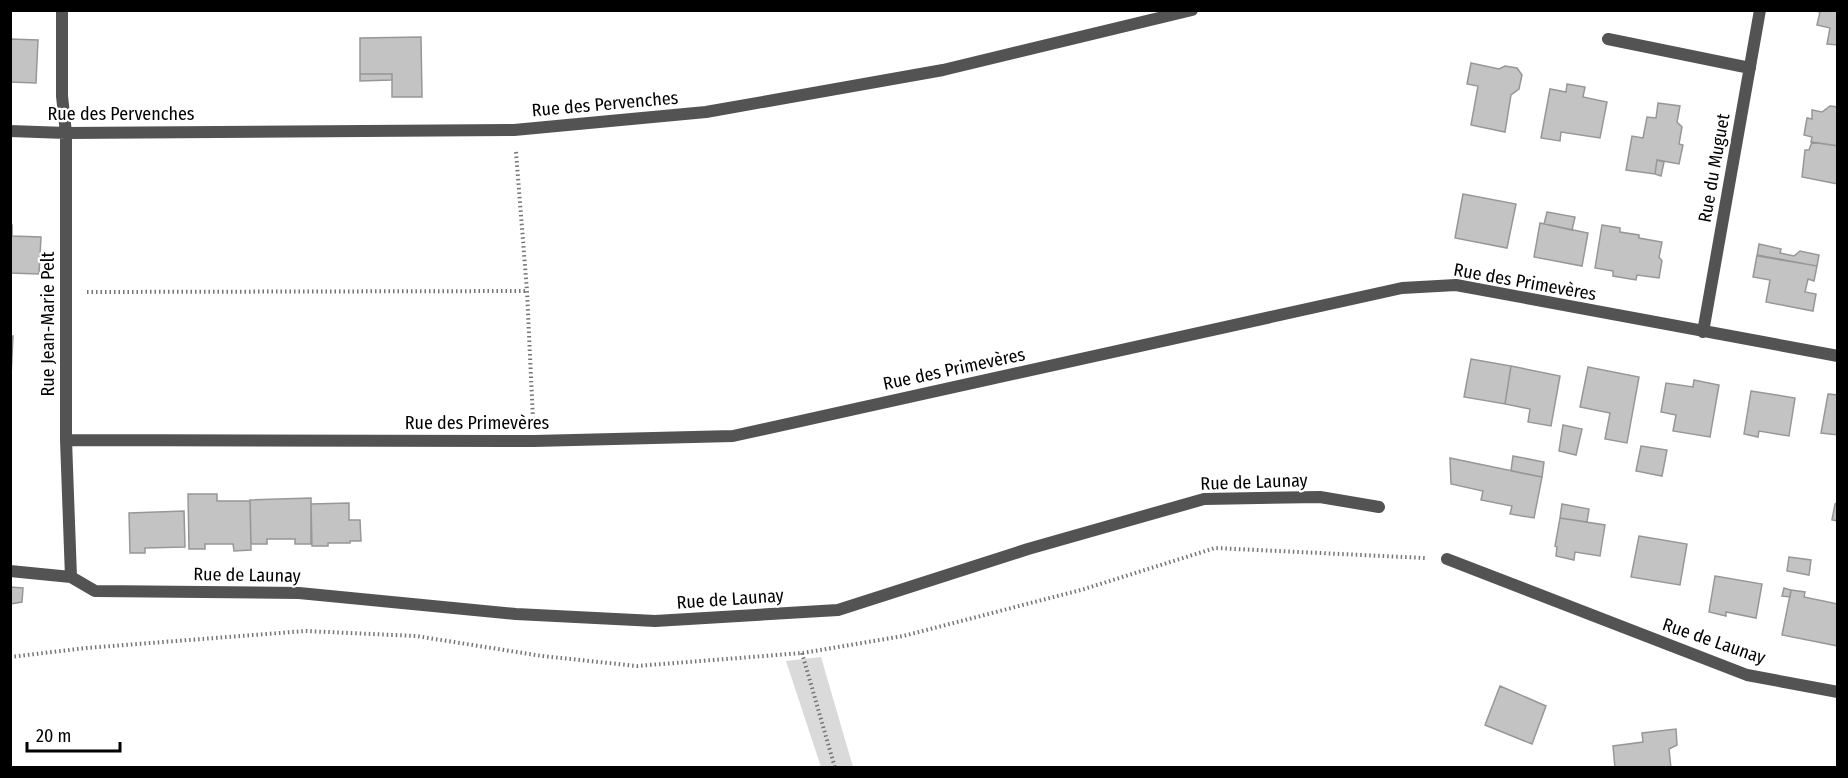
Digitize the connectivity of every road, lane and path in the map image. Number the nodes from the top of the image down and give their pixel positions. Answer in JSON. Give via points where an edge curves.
{"nodes":[{"id":1,"x":62,"y":10,"type":"edge"},
{"id":2,"x":1192,"y":10,"type":"edge"},
{"id":3,"x":1760,"y":10,"type":"edge"},
{"id":4,"x":1608,"y":39,"type":"dead end"},
{"id":5,"x":1750,"y":68,"type":"junction"},
{"id":6,"x":514,"y":130,"type":"junction"},
{"id":7,"x":10,"y":131,"type":"edge"},
{"id":8,"x":66,"y":133,"type":"junction"},
{"id":9,"x":527,"y":291,"type":"junction"},
{"id":10,"x":66,"y":292,"type":"junction"},
{"id":11,"x":1703,"y":332,"type":"junction"},
{"id":12,"x":1838,"y":356,"type":"edge"},
{"id":13,"x":66,"y":440,"type":"junction"},
{"id":14,"x":534,"y":441,"type":"junction"},
{"id":15,"x":1379,"y":507,"type":"dead end"},
{"id":16,"x":1447,"y":559,"type":"dead end"},
{"id":17,"x":10,"y":571,"type":"edge"},
{"id":18,"x":71,"y":577,"type":"junction"},
{"id":19,"x":802,"y":653,"type":"dead end"},
{"id":20,"x":1838,"y":692,"type":"edge"},
{"id":21,"x":835,"y":768,"type":"edge"}],
"edges":[{"from":1,"to":8,"type":"street","name":"Rue Jean-Marie Pelt"},
{"from":2,"to":6,"type":"street","name":"Rue des Pervenches","via":[[943,70],[706,112]]},
{"from":3,"to":5,"type":"street","name":"Rue du Muguet"},
{"from":4,"to":5,"type":"street"},
{"from":5,"to":11,"type":"street","name":"Rue du Muguet"},
{"from":6,"to":8,"type":"street","name":"Rue des Pervenches"},
{"from":6,"to":9,"type":"path"},
{"from":7,"to":8,"type":"street","name":"Rue des Pervenches"},
{"from":8,"to":10,"type":"street","name":"Rue Jean-Marie Pelt"},
{"from":9,"to":10,"type":"path"},
{"from":9,"to":14,"type":"path"},
{"from":10,"to":13,"type":"street","name":"Rue Jean-Marie Pelt"},
{"from":11,"to":12,"type":"street","name":"Rue des Primevères"},
{"from":11,"to":14,"type":"street","name":"Rue des Primevères","via":[[1456,285],[1402,288],[733,436]]},
{"from":13,"to":14,"type":"street","name":"Rue des Primevères"},
{"from":13,"to":18,"type":"street","name":"Rue Jean-Marie Pelt"},
{"from":15,"to":18,"type":"street","name":"Rue de Launay","via":[[1320,497],[1204,499],[1028,549],[838,610],[654,621],[516,614],[299,593],[95,591]]},
{"from":16,"to":20,"type":"street","name":"Rue de Launay","via":[[1747,675]]},
{"from":17,"to":18,"type":"street"},
{"from":19,"to":21,"type":"path"}]}
